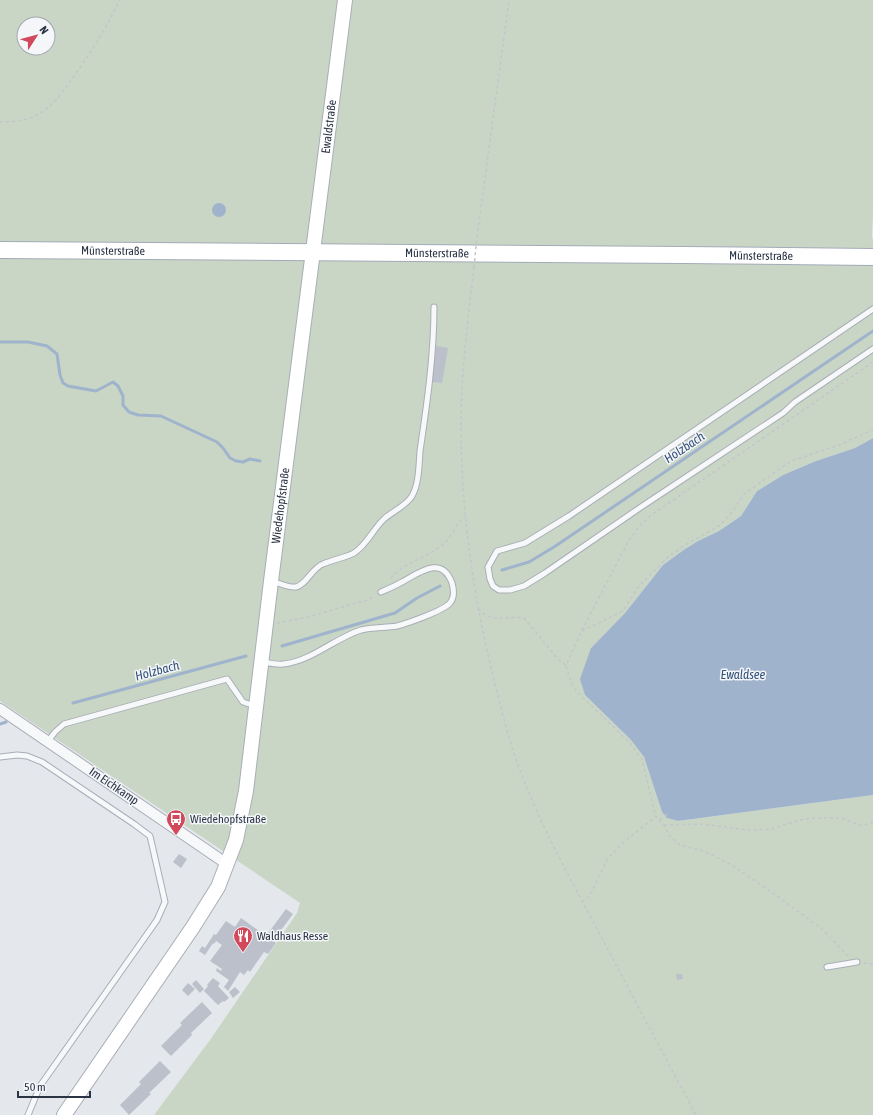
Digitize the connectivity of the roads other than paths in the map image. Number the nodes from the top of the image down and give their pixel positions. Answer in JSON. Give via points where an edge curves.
{"nodes":[{"id":1,"x":345,"y":0,"type":"edge"},
{"id":2,"x":0,"y":250,"type":"edge"},
{"id":3,"x":314,"y":253,"type":"junction"},
{"id":4,"x":873,"y":257,"type":"edge"},
{"id":5,"x":434,"y":306,"type":"dead end"},
{"id":6,"x":873,"y":309,"type":"edge"},
{"id":7,"x":873,"y":350,"type":"edge"},
{"id":8,"x":271,"y":581,"type":"junction"},
{"id":9,"x":381,"y":592,"type":"road end"},
{"id":10,"x":261,"y":662,"type":"junction"},
{"id":11,"x":256,"y":706,"type":"junction"},
{"id":12,"x":0,"y":709,"type":"edge"},
{"id":13,"x":48,"y":741,"type":"junction"},
{"id":14,"x":0,"y":757,"type":"edge"},
{"id":15,"x":227,"y":864,"type":"junction"},
{"id":16,"x":857,"y":962,"type":"road end"},
{"id":17,"x":827,"y":967,"type":"dead end"},
{"id":18,"x":28,"y":1115,"type":"edge"},
{"id":19,"x":64,"y":1115,"type":"edge"}],
"edges":[{"from":1,"to":3,"type":"main road","name":"Ewaldstraße"},
{"from":2,"to":3,"type":"main road","name":"Münsterstraße"},
{"from":3,"to":4,"type":"main road","name":"Münsterstraße"},
{"from":3,"to":8,"type":"main road","name":"Wiedehopfstraße"},
{"from":5,"to":8,"type":"lane","via":[[434,333],[423,431],[416,486],[412,496],[383,520],[363,546],[353,554],[322,564],[304,582],[294,587]]},
{"from":6,"to":7,"type":"lane","via":[[562,520],[525,543],[497,551],[488,567],[493,586],[499,590],[510,590],[524,586],[545,573]]},
{"from":8,"to":10,"type":"main road","name":"Wiedehopfstraße"},
{"from":9,"to":10,"type":"lane","via":[[424,570],[434,568],[441,568],[446,572],[454,588],[449,604],[406,623],[360,630],[303,659],[283,664]]},
{"from":10,"to":11,"type":"main road","name":"Wiedehopfstraße"},
{"from":11,"to":13,"type":"lane","via":[[243,702],[227,679],[64,724]]},
{"from":11,"to":15,"type":"main road","name":"Wiedehopfstraße","via":[[246,791],[236,840]]},
{"from":12,"to":13,"type":"street","name":"Im Eichkamp"},
{"from":13,"to":15,"type":"street","name":"Im Eichkamp"},
{"from":14,"to":18,"type":"lane","via":[[27,756],[42,762],[150,836],[165,902],[157,920],[40,1086]]},
{"from":15,"to":19,"type":"main road","name":"Wiedehopfstraße","via":[[218,887],[193,927]]},
{"from":16,"to":17,"type":"lane"}]}
